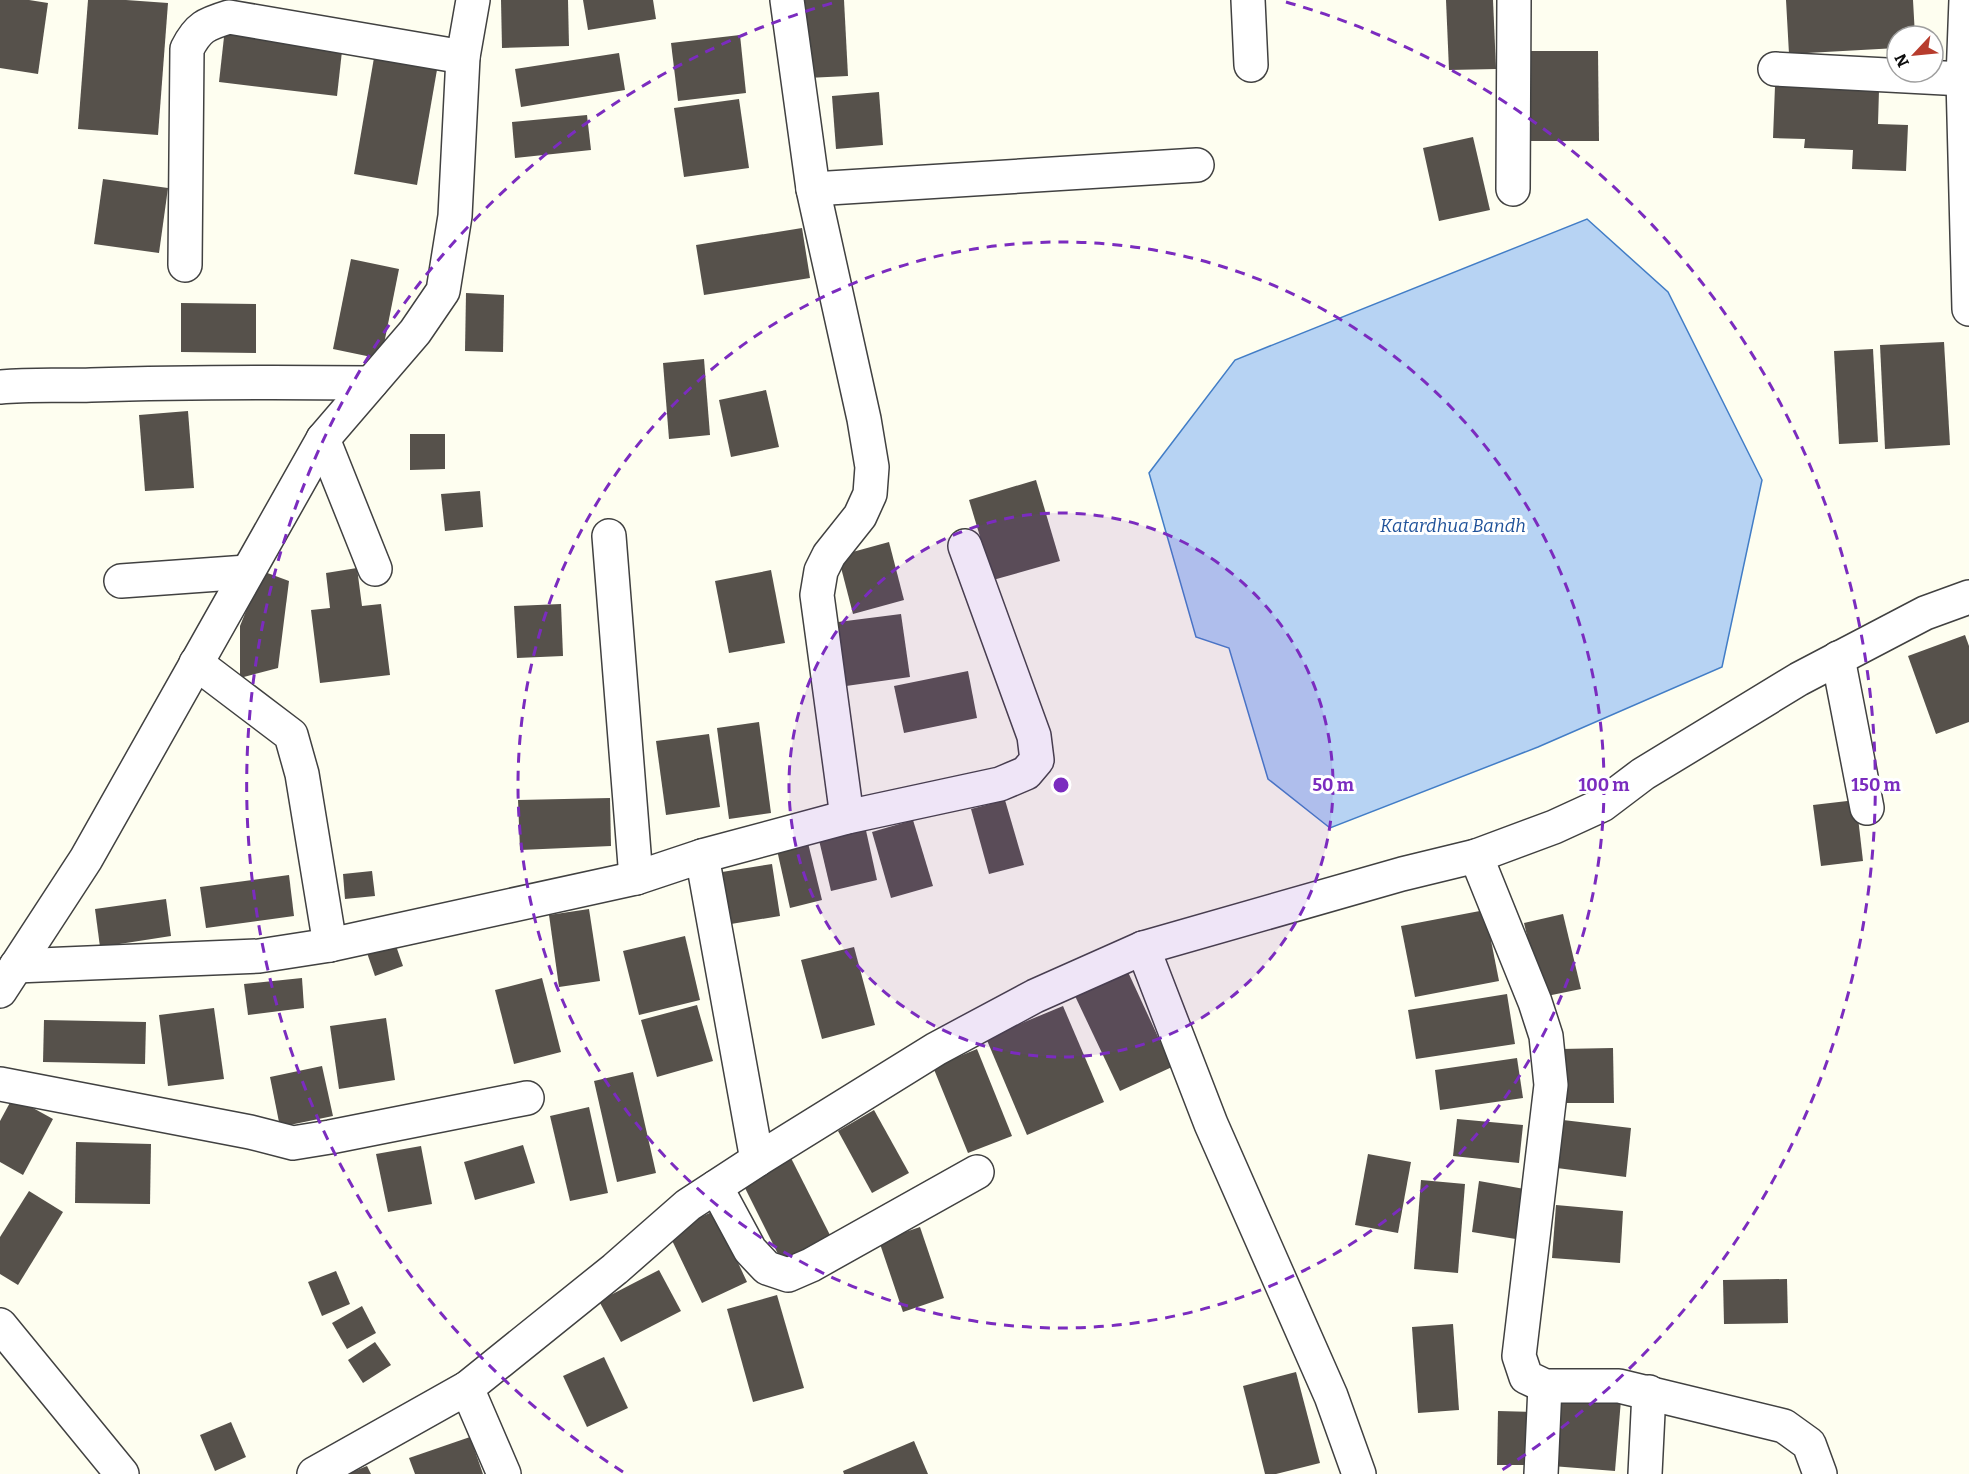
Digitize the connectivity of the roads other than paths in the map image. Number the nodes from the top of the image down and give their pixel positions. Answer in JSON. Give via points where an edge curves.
{"nodes":[{"id":1,"x":473,"y":0,"type":"edge"},
{"id":2,"x":787,"y":0,"type":"edge"},
{"id":3,"x":1248,"y":0,"type":"edge"},
{"id":4,"x":1514,"y":0,"type":"edge"},
{"id":5,"x":1966,"y":0,"type":"edge"},
{"id":6,"x":463,"y":57,"type":"junction"},
{"id":7,"x":1251,"y":65,"type":"dead end"},
{"id":8,"x":1775,"y":69,"type":"dead end"},
{"id":9,"x":1963,"y":79,"type":"junction"},
{"id":10,"x":1197,"y":165,"type":"dead end"},
{"id":11,"x":813,"y":189,"type":"junction"},
{"id":12,"x":1513,"y":189,"type":"dead end"},
{"id":13,"x":185,"y":265,"type":"dead end"},
{"id":14,"x":1969,"y":309,"type":"edge"},
{"id":15,"x":371,"y":383,"type":"junction"},
{"id":16,"x":0,"y":387,"type":"edge"},
{"id":17,"x":323,"y":438,"type":"junction"},
{"id":18,"x":609,"y":536,"type":"dead end"},
{"id":19,"x":965,"y":546,"type":"dead end"},
{"id":20,"x":375,"y":569,"type":"dead end"},
{"id":21,"x":247,"y":572,"type":"junction"},
{"id":22,"x":121,"y":581,"type":"dead end"},
{"id":23,"x":1969,"y":597,"type":"edge"},
{"id":24,"x":1838,"y":658,"type":"junction"},
{"id":25,"x":196,"y":663,"type":"junction"},
{"id":26,"x":1867,"y":808,"type":"dead end"},
{"id":27,"x":847,"y":817,"type":"junction"},
{"id":28,"x":702,"y":856,"type":"junction"},
{"id":29,"x":1476,"y":856,"type":"junction"},
{"id":30,"x":636,"y":878,"type":"junction"},
{"id":31,"x":330,"y":945,"type":"junction"},
{"id":32,"x":1143,"y":948,"type":"junction"},
{"id":33,"x":8,"y":978,"type":"edge"},
{"id":34,"x":0,"y":1084,"type":"edge"},
{"id":35,"x":527,"y":1098,"type":"dead end"},
{"id":36,"x":757,"y":1160,"type":"junction"},
{"id":37,"x":977,"y":1172,"type":"dead end"},
{"id":38,"x":716,"y":1187,"type":"junction"},
{"id":39,"x":0,"y":1324,"type":"edge"},
{"id":40,"x":1545,"y":1386,"type":"junction"},
{"id":41,"x":467,"y":1388,"type":"junction"},
{"id":42,"x":1649,"y":1392,"type":"junction"},
{"id":43,"x":318,"y":1473,"type":"edge"},
{"id":44,"x":122,"y":1474,"type":"edge"},
{"id":45,"x":504,"y":1474,"type":"edge"},
{"id":46,"x":1359,"y":1474,"type":"edge"},
{"id":47,"x":1541,"y":1474,"type":"edge"},
{"id":48,"x":1645,"y":1474,"type":"edge"},
{"id":49,"x":1820,"y":1474,"type":"edge"}],
"edges":[{"from":1,"to":6,"type":"street"},
{"from":2,"to":11,"type":"street"},
{"from":3,"to":7,"type":"street"},
{"from":4,"to":12,"type":"street"},
{"from":5,"to":9,"type":"street"},
{"from":6,"to":13,"type":"street","via":[[229,17],[195,33],[187,49]]},
{"from":6,"to":15,"type":"street","via":[[455,216],[443,291],[415,332]]},
{"from":8,"to":9,"type":"street"},
{"from":9,"to":14,"type":"street"},
{"from":10,"to":11,"type":"street"},
{"from":11,"to":27,"type":"street","via":[[872,467],[870,494],[860,516],[825,563],[817,595]]},
{"from":15,"to":16,"type":"street"},
{"from":15,"to":17,"type":"street"},
{"from":17,"to":20,"type":"street"},
{"from":17,"to":21,"type":"street"},
{"from":18,"to":30,"type":"street"},
{"from":19,"to":27,"type":"street","via":[[1034,736],[1037,760],[1026,773],[1000,784]]},
{"from":21,"to":22,"type":"street"},
{"from":21,"to":25,"type":"street"},
{"from":23,"to":24,"type":"street","via":[[1925,613]]},
{"from":24,"to":26,"type":"street"},
{"from":24,"to":29,"type":"street","via":[[1729,720],[1602,805]]},
{"from":25,"to":31,"type":"street","via":[[291,735],[302,774]]},
{"from":25,"to":33,"type":"street","via":[[86,859]]},
{"from":27,"to":28,"type":"street"},
{"from":28,"to":30,"type":"street"},
{"from":28,"to":36,"type":"street"},
{"from":29,"to":32,"type":"street"},
{"from":29,"to":40,"type":"street","via":[[1546,1036],[1551,1085],[1519,1356],[1526,1377]]},
{"from":30,"to":31,"type":"street"},
{"from":31,"to":33,"type":"street","via":[[259,956]]},
{"from":32,"to":36,"type":"street","via":[[1035,996],[956,1038]]},
{"from":32,"to":46,"type":"street","via":[[1210,1124],[1331,1396]]},
{"from":34,"to":35,"type":"street","via":[[293,1143]]},
{"from":36,"to":38,"type":"street"},
{"from":37,"to":38,"type":"street","via":[[788,1275],[767,1268],[750,1250]]},
{"from":38,"to":41,"type":"street","via":[[688,1205]]},
{"from":39,"to":44,"type":"street"},
{"from":40,"to":42,"type":"street","via":[[1619,1386]]},
{"from":40,"to":47,"type":"street"},
{"from":41,"to":43,"type":"street"},
{"from":41,"to":45,"type":"street"},
{"from":42,"to":48,"type":"street"},
{"from":42,"to":49,"type":"street","via":[[1784,1426],[1809,1444]]}]}
